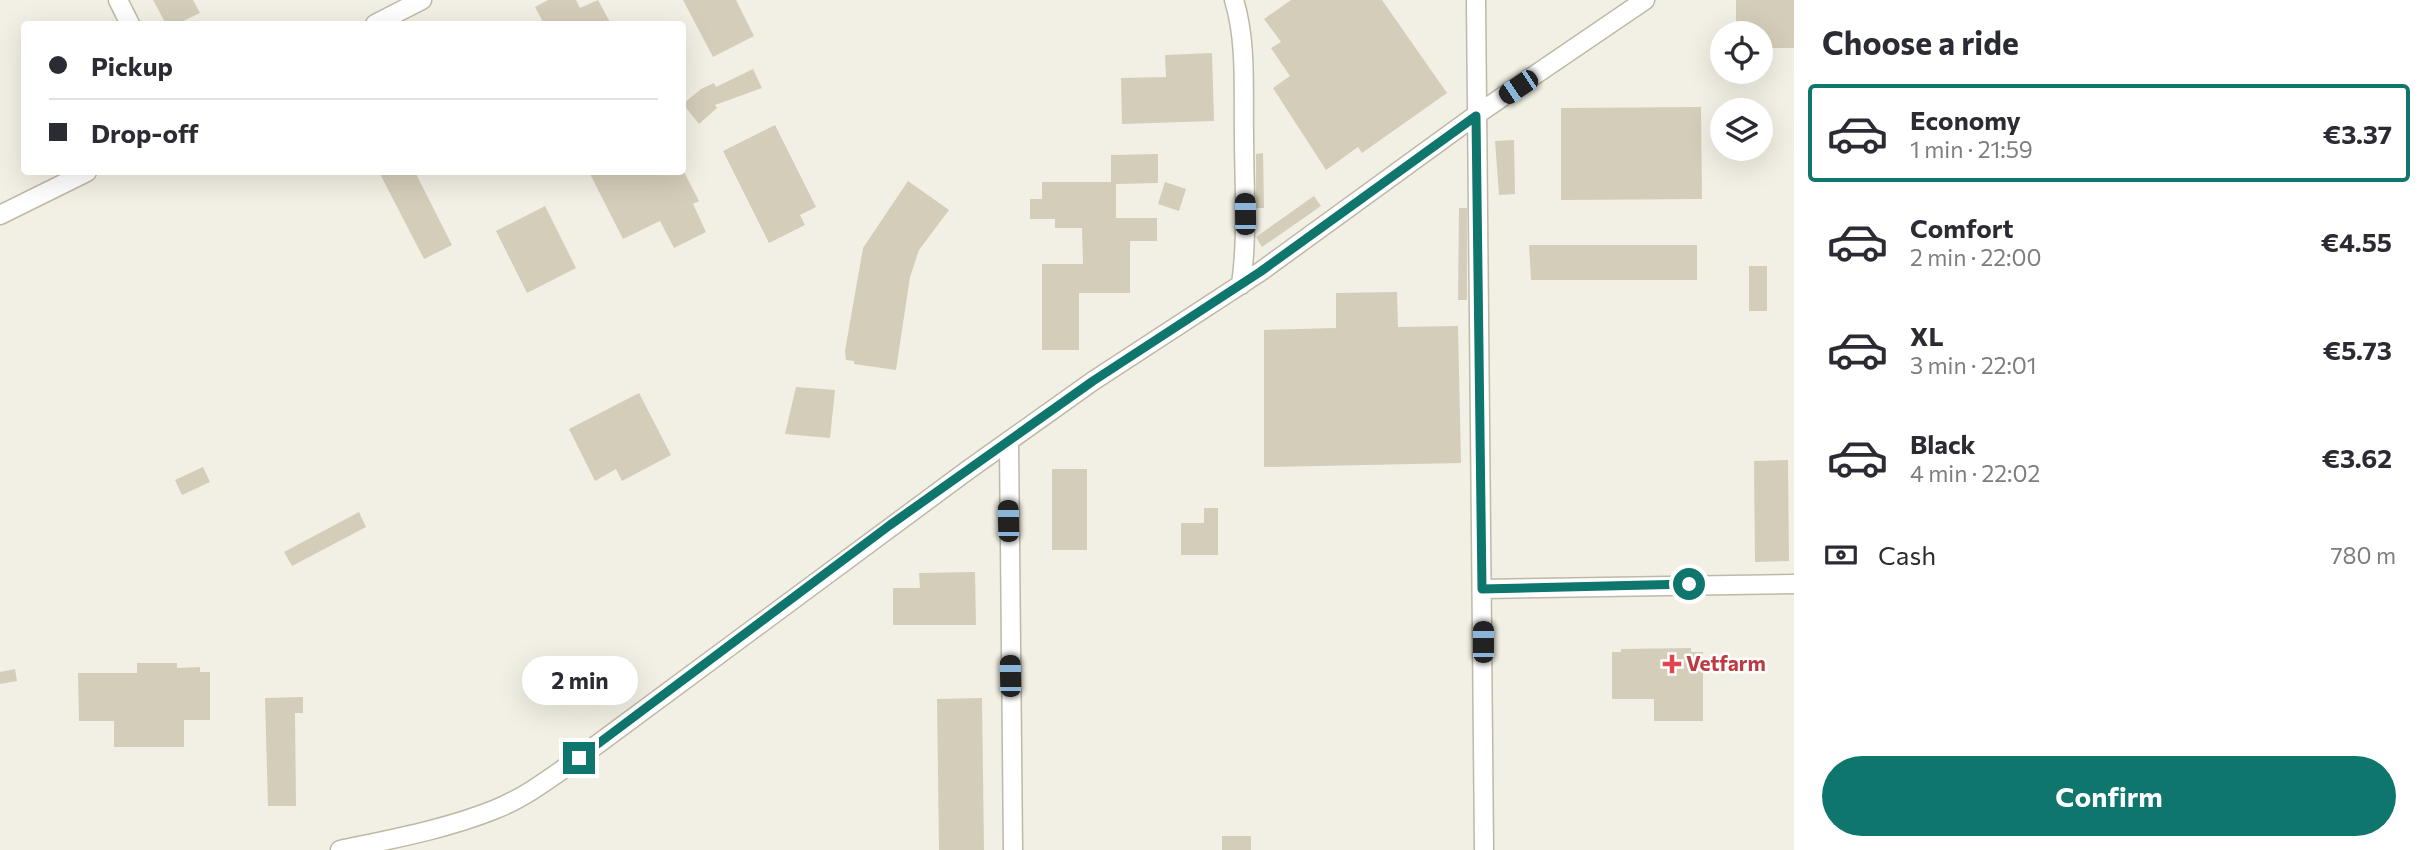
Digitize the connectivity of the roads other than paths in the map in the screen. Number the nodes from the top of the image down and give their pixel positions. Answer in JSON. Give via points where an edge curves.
{"nodes":[{"id":1,"x":118,"y":0,"type":"edge"},
{"id":2,"x":422,"y":0,"type":"edge"},
{"id":3,"x":1234,"y":0,"type":"edge"},
{"id":4,"x":1476,"y":0,"type":"edge"},
{"id":5,"x":1645,"y":0,"type":"edge"},
{"id":6,"x":128,"y":21,"type":"edge"},
{"id":7,"x":381,"y":21,"type":"edge"},
{"id":8,"x":1476,"y":116,"type":"junction"},
{"id":9,"x":81,"y":175,"type":"edge"},
{"id":10,"x":0,"y":215,"type":"edge"},
{"id":11,"x":1241,"y":285,"type":"junction"},
{"id":12,"x":1009,"y":443,"type":"junction"},
{"id":13,"x":1794,"y":584,"type":"edge"},
{"id":14,"x":1482,"y":589,"type":"junction"},
{"id":15,"x":340,"y":850,"type":"edge"},
{"id":16,"x":1013,"y":850,"type":"edge"},
{"id":17,"x":1483,"y":850,"type":"edge"}],
"edges":[{"from":1,"to":6,"type":"street"},
{"from":2,"to":7,"type":"street"},
{"from":3,"to":11,"type":"street","via":[[1240,21],[1243,84],[1245,239]]},
{"from":4,"to":8,"type":"street"},
{"from":5,"to":8,"type":"street"},
{"from":8,"to":11,"type":"street"},
{"from":8,"to":14,"type":"street"},
{"from":9,"to":10,"type":"street"},
{"from":11,"to":12,"type":"street","via":[[1093,381]]},
{"from":12,"to":15,"type":"street","via":[[890,525],[532,790],[497,808],[441,826]]},
{"from":12,"to":16,"type":"street"},
{"from":13,"to":14,"type":"street"},
{"from":14,"to":17,"type":"street"}]}
